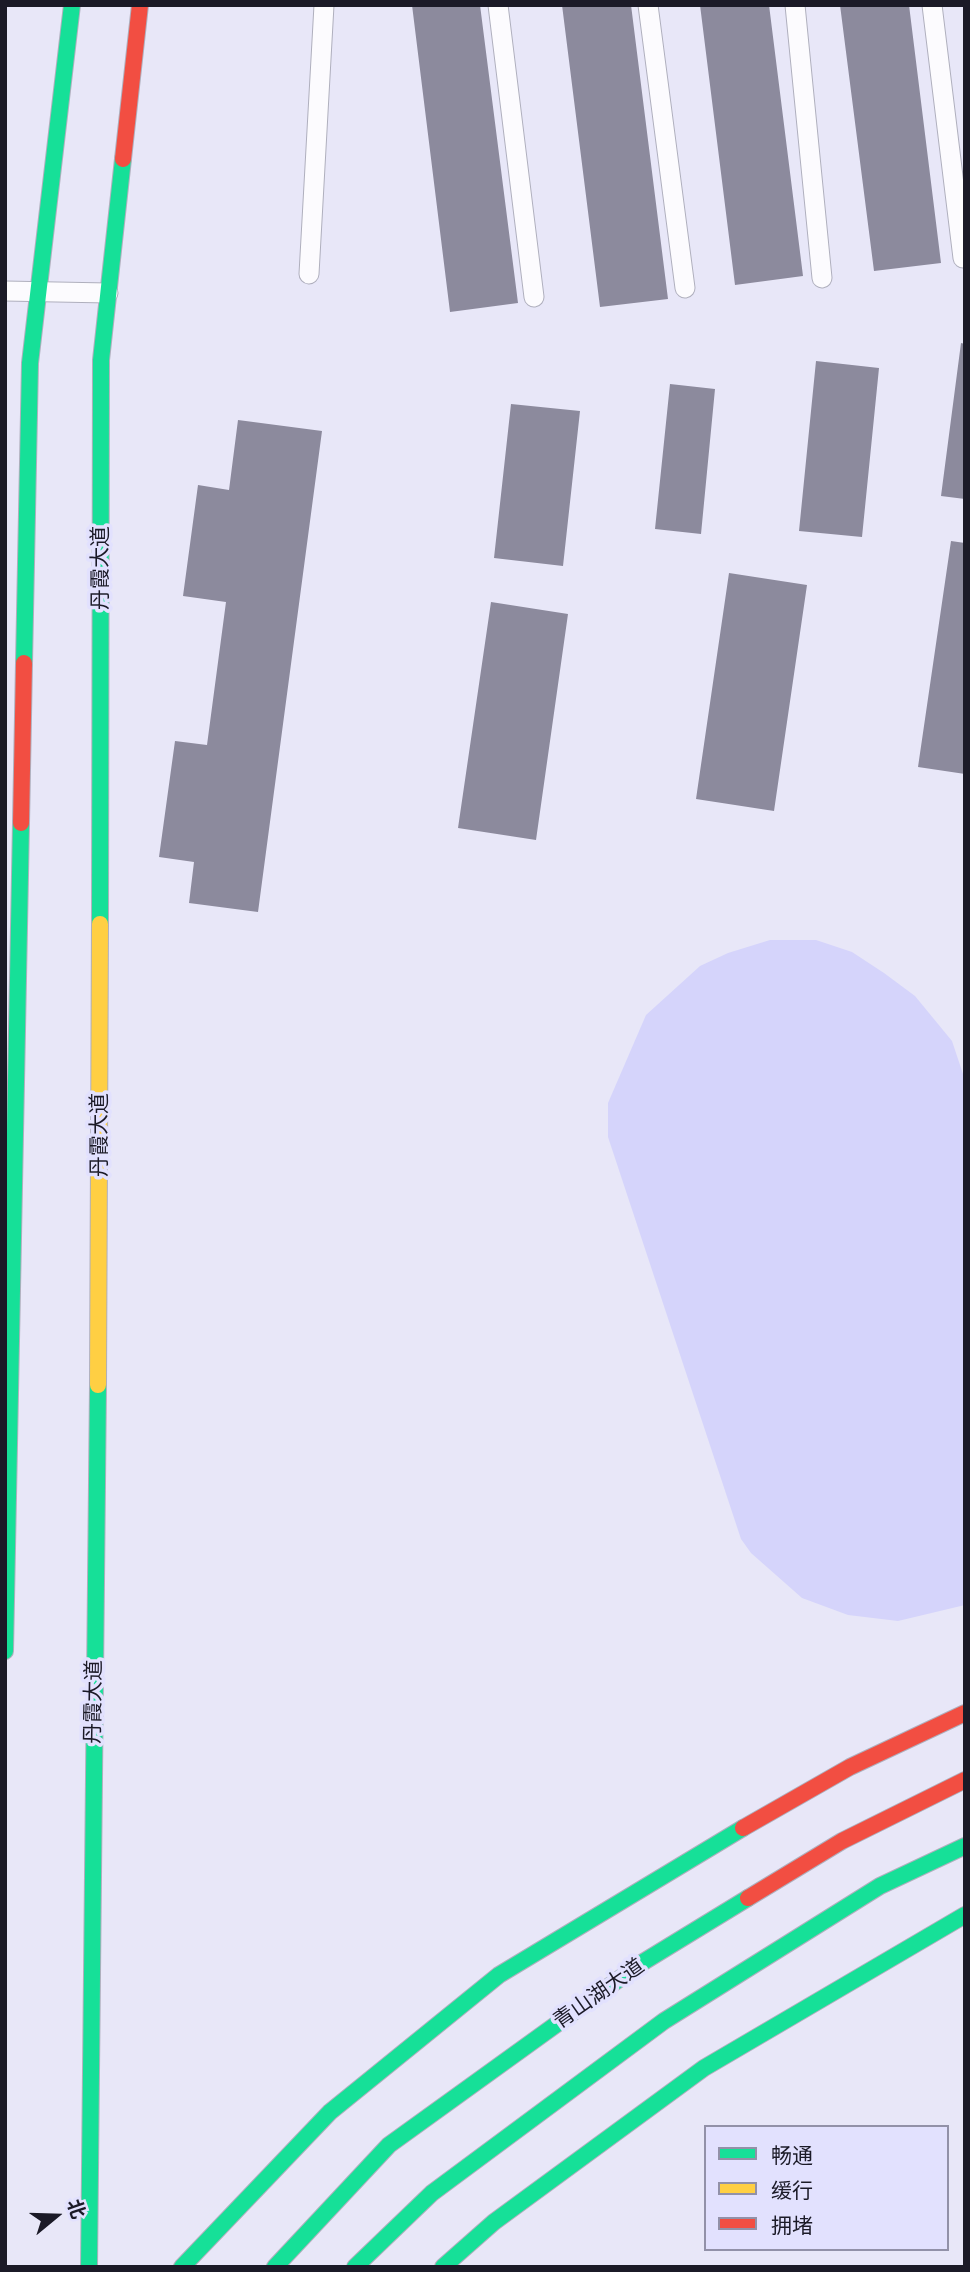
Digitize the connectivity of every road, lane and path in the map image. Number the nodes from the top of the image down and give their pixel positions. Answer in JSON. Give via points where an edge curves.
{"nodes":[{"id":1,"x":72,"y":5,"type":"edge"},
{"id":2,"x":140,"y":5,"type":"edge"},
{"id":3,"x":324,"y":5,"type":"edge"},
{"id":4,"x":498,"y":5,"type":"edge"},
{"id":5,"x":648,"y":5,"type":"edge"},
{"id":6,"x":794,"y":5,"type":"edge"},
{"id":7,"x":932,"y":5,"type":"edge"},
{"id":8,"x":963,"y":258,"type":"edge"},
{"id":9,"x":309,"y":274,"type":"dead end"},
{"id":10,"x":822,"y":278,"type":"dead end"},
{"id":11,"x":685,"y":288,"type":"dead end"},
{"id":12,"x":5,"y":291,"type":"edge"},
{"id":13,"x":39,"y":292,"type":"junction"},
{"id":14,"x":108,"y":293,"type":"junction"},
{"id":15,"x":534,"y":297,"type":"dead end"},
{"id":16,"x":5,"y":1651,"type":"edge"},
{"id":17,"x":965,"y":1713,"type":"edge"},
{"id":18,"x":965,"y":1780,"type":"edge"},
{"id":19,"x":965,"y":1846,"type":"edge"},
{"id":20,"x":965,"y":1915,"type":"edge"},
{"id":21,"x":89,"y":2267,"type":"edge"},
{"id":22,"x":182,"y":2267,"type":"edge"},
{"id":23,"x":275,"y":2267,"type":"edge"},
{"id":24,"x":355,"y":2267,"type":"edge"},
{"id":25,"x":443,"y":2267,"type":"edge"}],
"edges":[{"from":1,"to":13,"type":"main road"},
{"from":2,"to":14,"type":"main road","name":"丹霞大道"},
{"from":3,"to":9,"type":"lane"},
{"from":4,"to":15,"type":"lane"},
{"from":5,"to":11,"type":"lane"},
{"from":6,"to":10,"type":"lane"},
{"from":7,"to":8,"type":"lane"},
{"from":12,"to":13,"type":"lane"},
{"from":13,"to":14,"type":"lane"},
{"from":13,"to":16,"type":"main road","via":[[30,376]]},
{"from":14,"to":21,"type":"main road","name":"丹霞大道","via":[[101,360],[100,1146]]},
{"from":17,"to":22,"type":"main road","via":[[838,1773],[675,1866],[499,1975],[330,2112]]},
{"from":18,"to":23,"type":"main road","name":"青山湖大道","via":[[842,1841],[640,1964],[389,2145]]},
{"from":19,"to":24,"type":"main road","via":[[880,1886],[664,2021],[432,2193]]},
{"from":20,"to":25,"type":"main road","via":[[704,2068],[494,2222]]}]}
